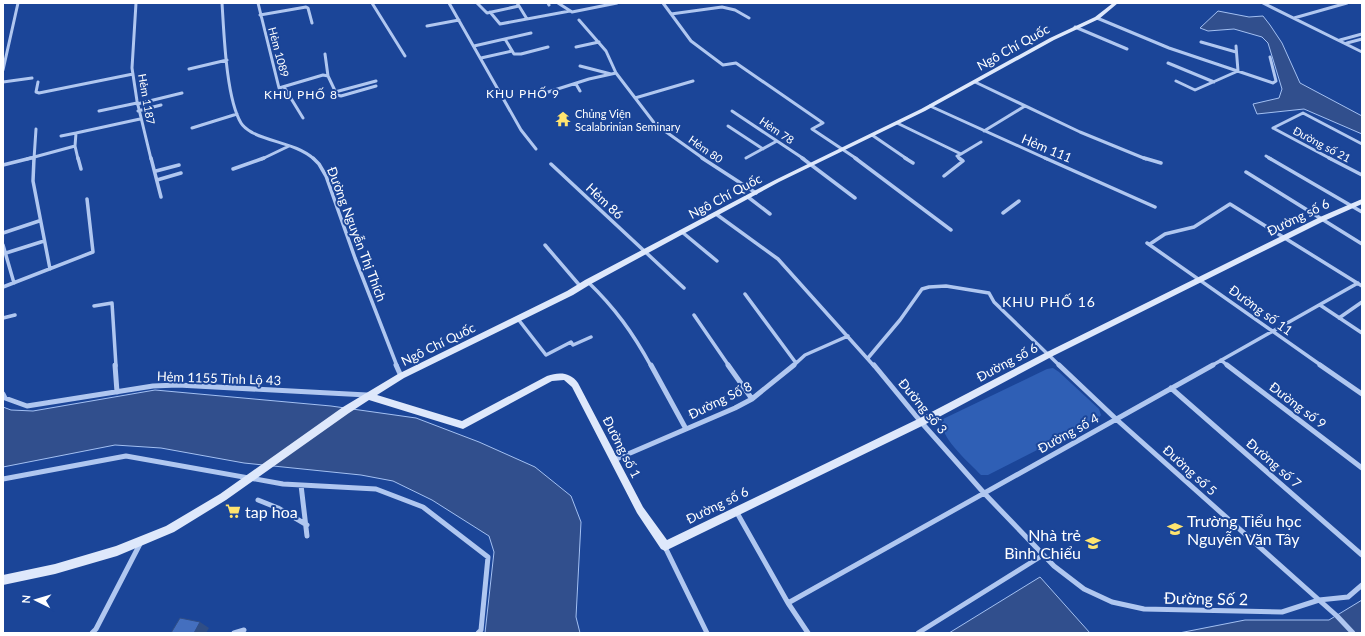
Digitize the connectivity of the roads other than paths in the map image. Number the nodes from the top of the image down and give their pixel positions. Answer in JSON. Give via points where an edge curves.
{"nodes":[{"id":1,"x":18,"y":3,"type":"edge"},
{"id":2,"x":136,"y":3,"type":"edge"},
{"id":3,"x":222,"y":3,"type":"edge"},
{"id":4,"x":258,"y":3,"type":"edge"},
{"id":5,"x":372,"y":3,"type":"edge"},
{"id":6,"x":449,"y":3,"type":"edge"},
{"id":7,"x":478,"y":3,"type":"edge"},
{"id":8,"x":558,"y":3,"type":"edge"},
{"id":9,"x":617,"y":3,"type":"edge"},
{"id":10,"x":663,"y":3,"type":"edge"},
{"id":11,"x":1116,"y":3,"type":"edge"},
{"id":12,"x":1263,"y":3,"type":"edge"},
{"id":13,"x":1332,"y":3,"type":"edge"},
{"id":14,"x":1347,"y":3,"type":"edge"},
{"id":15,"x":518,"y":4,"type":"edge"},
{"id":16,"x":1337,"y":5,"type":"junction"},
{"id":17,"x":570,"y":11,"type":"junction"},
{"id":18,"x":490,"y":12,"type":"junction"},
{"id":19,"x":671,"y":14,"type":"junction"},
{"id":20,"x":260,"y":15,"type":"junction"},
{"id":21,"x":749,"y":18,"type":"dead end"},
{"id":22,"x":1097,"y":18,"type":"junction"},
{"id":23,"x":1293,"y":18,"type":"junction"},
{"id":24,"x":527,"y":19,"type":"junction"},
{"id":25,"x":459,"y":20,"type":"junction"},
{"id":26,"x":579,"y":20,"type":"dead end"},
{"id":27,"x":312,"y":23,"type":"dead end"},
{"id":28,"x":427,"y":26,"type":"dead end"},
{"id":29,"x":1075,"y":27,"type":"junction"},
{"id":30,"x":531,"y":33,"type":"dead end"},
{"id":31,"x":1362,"y":34,"type":"edge"},
{"id":32,"x":505,"y":39,"type":"junction"},
{"id":33,"x":1362,"y":39,"type":"edge"},
{"id":34,"x":1340,"y":40,"type":"junction"},
{"id":35,"x":599,"y":42,"type":"junction"},
{"id":36,"x":1201,"y":42,"type":"dead end"},
{"id":37,"x":1347,"y":44,"type":"junction"},
{"id":38,"x":474,"y":46,"type":"junction"},
{"id":39,"x":1236,"y":46,"type":"dead end"},
{"id":40,"x":548,"y":47,"type":"dead end"},
{"id":41,"x":576,"y":47,"type":"dead end"},
{"id":42,"x":1127,"y":49,"type":"dead end"},
{"id":43,"x":512,"y":51,"type":"junction"},
{"id":44,"x":1236,"y":52,"type":"junction"},
{"id":45,"x":1362,"y":52,"type":"edge"},
{"id":46,"x":325,"y":54,"type":"dead end"},
{"id":47,"x":405,"y":56,"type":"dead end"},
{"id":48,"x":481,"y":58,"type":"junction"},
{"id":49,"x":1270,"y":58,"type":"dead end"},
{"id":50,"x":227,"y":60,"type":"junction"},
{"id":51,"x":1168,"y":63,"type":"dead end"},
{"id":52,"x":580,"y":66,"type":"dead end"},
{"id":53,"x":189,"y":69,"type":"dead end"},
{"id":54,"x":3,"y":70,"type":"edge"},
{"id":55,"x":1238,"y":71,"type":"junction"},
{"id":56,"x":133,"y":74,"type":"junction"},
{"id":57,"x":611,"y":74,"type":"junction"},
{"id":58,"x":616,"y":74,"type":"junction"},
{"id":59,"x":328,"y":76,"type":"junction"},
{"id":60,"x":32,"y":78,"type":"dead end"},
{"id":61,"x":693,"y":81,"type":"dead end"},
{"id":62,"x":1176,"y":81,"type":"dead end"},
{"id":63,"x":3,"y":82,"type":"edge"},
{"id":64,"x":38,"y":82,"type":"dead end"},
{"id":65,"x":376,"y":82,"type":"dead end"},
{"id":66,"x":975,"y":82,"type":"junction"},
{"id":67,"x":1214,"y":82,"type":"junction"},
{"id":68,"x":576,"y":84,"type":"junction"},
{"id":69,"x":376,"y":86,"type":"dead end"},
{"id":70,"x":284,"y":87,"type":"junction"},
{"id":71,"x":580,"y":91,"type":"dead end"},
{"id":72,"x":335,"y":92,"type":"junction"},
{"id":73,"x":182,"y":93,"type":"dead end"},
{"id":74,"x":545,"y":93,"type":"dead end"},
{"id":75,"x":635,"y":98,"type":"junction"},
{"id":76,"x":137,"y":103,"type":"junction"},
{"id":77,"x":161,"y":106,"type":"dead end"},
{"id":78,"x":930,"y":106,"type":"junction"},
{"id":79,"x":1026,"y":106,"type":"junction"},
{"id":80,"x":99,"y":111,"type":"dead end"},
{"id":81,"x":138,"y":111,"type":"junction"},
{"id":82,"x":732,"y":111,"type":"dead end"},
{"id":83,"x":237,"y":114,"type":"junction"},
{"id":84,"x":302,"y":118,"type":"dead end"},
{"id":85,"x":140,"y":119,"type":"junction"},
{"id":86,"x":897,"y":123,"type":"junction"},
{"id":87,"x":728,"y":126,"type":"dead end"},
{"id":88,"x":36,"y":128,"type":"dead end"},
{"id":89,"x":192,"y":128,"type":"dead end"},
{"id":90,"x":984,"y":132,"type":"junction"},
{"id":91,"x":76,"y":133,"type":"junction"},
{"id":92,"x":872,"y":135,"type":"junction"},
{"id":93,"x":61,"y":136,"type":"dead end"},
{"id":94,"x":777,"y":141,"type":"junction"},
{"id":95,"x":981,"y":142,"type":"dead end"},
{"id":96,"x":1362,"y":144,"type":"edge"},
{"id":97,"x":75,"y":146,"type":"junction"},
{"id":98,"x":289,"y":146,"type":"junction"},
{"id":99,"x":536,"y":149,"type":"dead end"},
{"id":100,"x":763,"y":149,"type":"junction"},
{"id":101,"x":844,"y":149,"type":"junction"},
{"id":102,"x":961,"y":154,"type":"junction"},
{"id":103,"x":1266,"y":156,"type":"dead end"},
{"id":104,"x":34,"y":157,"type":"junction"},
{"id":105,"x":746,"y":158,"type":"dead end"},
{"id":106,"x":913,"y":163,"type":"dead end"},
{"id":107,"x":1161,"y":163,"type":"dead end"},
{"id":108,"x":551,"y":164,"type":"dead end"},
{"id":109,"x":812,"y":164,"type":"junction"},
{"id":110,"x":3,"y":165,"type":"edge"},
{"id":111,"x":179,"y":165,"type":"dead end"},
{"id":112,"x":80,"y":169,"type":"dead end"},
{"id":113,"x":233,"y":169,"type":"dead end"},
{"id":114,"x":156,"y":172,"type":"junction"},
{"id":115,"x":1246,"y":172,"type":"dead end"},
{"id":116,"x":181,"y":173,"type":"dead end"},
{"id":117,"x":1362,"y":175,"type":"edge"},
{"id":118,"x":944,"y":176,"type":"dead end"},
{"id":119,"x":157,"y":180,"type":"junction"},
{"id":120,"x":756,"y":193,"type":"junction"},
{"id":121,"x":160,"y":197,"type":"dead end"},
{"id":122,"x":748,"y":197,"type":"junction"},
{"id":123,"x":855,"y":198,"type":"dead end"},
{"id":124,"x":87,"y":199,"type":"dead end"},
{"id":125,"x":1019,"y":201,"type":"dead end"},
{"id":126,"x":1362,"y":201,"type":"edge"},
{"id":127,"x":1352,"y":206,"type":"junction"},
{"id":128,"x":1156,"y":207,"type":"dead end"},
{"id":129,"x":1362,"y":212,"type":"edge"},
{"id":130,"x":1003,"y":213,"type":"dead end"},
{"id":131,"x":716,"y":214,"type":"junction"},
{"id":132,"x":770,"y":214,"type":"dead end"},
{"id":133,"x":1322,"y":219,"type":"junction"},
{"id":134,"x":39,"y":221,"type":"junction"},
{"id":135,"x":951,"y":230,"type":"dead end"},
{"id":136,"x":682,"y":232,"type":"junction"},
{"id":137,"x":3,"y":233,"type":"edge"},
{"id":138,"x":1285,"y":238,"type":"junction"},
{"id":139,"x":44,"y":241,"type":"junction"},
{"id":140,"x":1362,"y":244,"type":"edge"},
{"id":141,"x":3,"y":245,"type":"edge"},
{"id":142,"x":545,"y":245,"type":"dead end"},
{"id":143,"x":646,"y":252,"type":"junction"},
{"id":144,"x":6,"y":254,"type":"junction"},
{"id":145,"x":717,"y":261,"type":"dead end"},
{"id":146,"x":50,"y":269,"type":"junction"},
{"id":147,"x":1201,"y":280,"type":"junction"},
{"id":148,"x":588,"y":282,"type":"junction"},
{"id":149,"x":14,"y":283,"type":"junction"},
{"id":150,"x":1360,"y":285,"type":"edge"},
{"id":151,"x":3,"y":287,"type":"edge"},
{"id":152,"x":580,"y":287,"type":"junction"},
{"id":153,"x":684,"y":288,"type":"dead end"},
{"id":154,"x":745,"y":294,"type":"dead end"},
{"id":155,"x":1362,"y":302,"type":"edge"},
{"id":156,"x":1320,"y":305,"type":"junction"},
{"id":157,"x":94,"y":306,"type":"dead end"},
{"id":158,"x":15,"y":315,"type":"dead end"},
{"id":159,"x":694,"y":315,"type":"dead end"},
{"id":160,"x":3,"y":318,"type":"edge"},
{"id":161,"x":1339,"y":318,"type":"junction"},
{"id":162,"x":518,"y":319,"type":"junction"},
{"id":163,"x":1273,"y":332,"type":"junction"},
{"id":164,"x":1362,"y":333,"type":"edge"},
{"id":165,"x":848,"y":336,"type":"junction"},
{"id":166,"x":591,"y":337,"type":"dead end"},
{"id":167,"x":1048,"y":355,"type":"junction"},
{"id":168,"x":868,"y":358,"type":"junction"},
{"id":169,"x":1221,"y":360,"type":"junction"},
{"id":170,"x":796,"y":363,"type":"junction"},
{"id":171,"x":401,"y":376,"type":"junction"},
{"id":172,"x":1172,"y":388,"type":"junction"},
{"id":173,"x":117,"y":392,"type":"junction"},
{"id":174,"x":3,"y":394,"type":"edge"},
{"id":175,"x":1362,"y":394,"type":"edge"},
{"id":176,"x":368,"y":396,"type":"junction"},
{"id":177,"x":752,"y":399,"type":"junction"},
{"id":178,"x":1116,"y":419,"type":"junction"},
{"id":179,"x":921,"y":422,"type":"junction"},
{"id":180,"x":686,"y":429,"type":"junction"},
{"id":181,"x":614,"y":460,"type":"junction"},
{"id":182,"x":1362,"y":468,"type":"edge"},
{"id":183,"x":3,"y":479,"type":"edge"},
{"id":184,"x":248,"y":479,"type":"junction"},
{"id":185,"x":301,"y":485,"type":"junction"},
{"id":186,"x":984,"y":493,"type":"junction"},
{"id":187,"x":258,"y":500,"type":"dead end"},
{"id":188,"x":736,"y":510,"type":"junction"},
{"id":189,"x":307,"y":525,"type":"junction"},
{"id":190,"x":307,"y":536,"type":"dead end"},
{"id":191,"x":142,"y":541,"type":"junction"},
{"id":192,"x":665,"y":546,"type":"junction"},
{"id":193,"x":1044,"y":555,"type":"junction"},
{"id":194,"x":1362,"y":555,"type":"edge"},
{"id":195,"x":1054,"y":566,"type":"joint"},
{"id":196,"x":3,"y":580,"type":"edge"},
{"id":197,"x":1362,"y":585,"type":"edge"},
{"id":198,"x":1318,"y":600,"type":"junction"},
{"id":199,"x":788,"y":603,"type":"junction"},
{"id":200,"x":244,"y":630,"type":"dead end"},
{"id":201,"x":92,"y":633,"type":"edge"},
{"id":202,"x":234,"y":633,"type":"edge"},
{"id":203,"x":478,"y":633,"type":"edge"},
{"id":204,"x":707,"y":633,"type":"edge"},
{"id":205,"x":808,"y":633,"type":"edge"},
{"id":206,"x":918,"y":633,"type":"edge"},
{"id":207,"x":1353,"y":633,"type":"edge"}],
"edges":[{"from":1,"to":54,"type":"street"},
{"from":2,"to":56,"type":"street","name":"Hẻm 1187"},
{"from":3,"to":50,"type":"street","name":"Đường Nguyễn Thị Thích"},
{"from":4,"to":20,"type":"street","name":"Hẻm 1089"},
{"from":5,"to":47,"type":"street"},
{"from":6,"to":25,"type":"street"},
{"from":7,"to":18,"type":"street","via":[[486,13]]},
{"from":8,"to":17,"type":"street"},
{"from":9,"to":17,"type":"street"},
{"from":10,"to":19,"type":"street"},
{"from":11,"to":22,"type":"main road","name":"Ngô Chí Quốc"},
{"from":12,"to":23,"type":"street"},
{"from":13,"to":16,"type":"street"},
{"from":14,"to":16,"type":"street"},
{"from":15,"to":18,"type":"street"},
{"from":15,"to":24,"type":"street"},
{"from":16,"to":23,"type":"street"},
{"from":17,"to":24,"type":"street"},
{"from":18,"to":24,"type":"street","via":[[498,24]]},
{"from":19,"to":21,"type":"street","via":[[722,7],[735,10]]},
{"from":19,"to":101,"type":"street","via":[[691,41],[724,65],[736,63],[823,123],[812,129]]},
{"from":20,"to":27,"type":"street","via":[[306,7]]},
{"from":20,"to":70,"type":"street","name":"Hẻm 1089","via":[[279,88]]},
{"from":22,"to":29,"type":"main road","name":"Ngô Chí Quốc"},
{"from":22,"to":55,"type":"street","via":[[1170,48]]},
{"from":23,"to":34,"type":"street"},
{"from":25,"to":28,"type":"street"},
{"from":25,"to":38,"type":"street"},
{"from":26,"to":35,"type":"street","name":"Hẻm 80"},
{"from":29,"to":42,"type":"street"},
{"from":29,"to":66,"type":"main road","name":"Ngô Chí Quốc"},
{"from":30,"to":32,"type":"street"},
{"from":31,"to":34,"type":"street"},
{"from":32,"to":38,"type":"street"},
{"from":32,"to":43,"type":"street"},
{"from":33,"to":37,"type":"street"},
{"from":34,"to":37,"type":"street"},
{"from":35,"to":41,"type":"street"},
{"from":35,"to":58,"type":"street","name":"Hẻm 80"},
{"from":36,"to":44,"type":"street"},
{"from":37,"to":45,"type":"street"},
{"from":38,"to":48,"type":"street"},
{"from":39,"to":44,"type":"street"},
{"from":40,"to":43,"type":"street","via":[[517,54]]},
{"from":43,"to":48,"type":"street"},
{"from":44,"to":55,"type":"street"},
{"from":46,"to":59,"type":"street"},
{"from":48,"to":99,"type":"street","via":[[521,130]]},
{"from":49,"to":55,"type":"street","via":[[1276,81],[1272,83]]},
{"from":50,"to":53,"type":"street"},
{"from":50,"to":83,"type":"street","name":"Đường Nguyễn Thị Thích","via":[[229,85]]},
{"from":51,"to":67,"type":"street"},
{"from":52,"to":57,"type":"street"},
{"from":55,"to":67,"type":"street"},
{"from":56,"to":64,"type":"street","via":[[39,93],[36,92]]},
{"from":56,"to":76,"type":"street","name":"Hẻm 1187"},
{"from":57,"to":58,"type":"street"},
{"from":57,"to":68,"type":"street"},
{"from":58,"to":75,"type":"street","name":"Hẻm 80"},
{"from":59,"to":70,"type":"street","name":"Hẻm 1089","via":[[323,75]]},
{"from":59,"to":72,"type":"street"},
{"from":60,"to":63,"type":"street"},
{"from":61,"to":75,"type":"street"},
{"from":62,"to":67,"type":"street","via":[[1196,90]]},
{"from":65,"to":72,"type":"street"},
{"from":66,"to":78,"type":"main road","name":"Ngô Chí Quốc"},
{"from":66,"to":79,"type":"street"},
{"from":68,"to":71,"type":"street"},
{"from":68,"to":74,"type":"street"},
{"from":69,"to":72,"type":"street","via":[[341,96]]},
{"from":70,"to":84,"type":"street"},
{"from":73,"to":76,"type":"street"},
{"from":75,"to":120,"type":"street","name":"Hẻm 80","via":[[655,124]]},
{"from":76,"to":80,"type":"street"},
{"from":76,"to":81,"type":"street","name":"Hẻm 1187"},
{"from":77,"to":81,"type":"street"},
{"from":78,"to":86,"type":"main road","name":"Ngô Chí Quốc"},
{"from":78,"to":90,"type":"street","name":"Hẻm 111"},
{"from":79,"to":90,"type":"street"},
{"from":79,"to":107,"type":"street","via":[[1080,132]]},
{"from":81,"to":85,"type":"street","name":"Hẻm 1187"},
{"from":82,"to":94,"type":"street","name":"Hẻm 78"},
{"from":83,"to":89,"type":"street"},
{"from":83,"to":98,"type":"street","name":"Đường Nguyễn Thị Thích","via":[[241,124],[249,130]]},
{"from":85,"to":91,"type":"street"},
{"from":85,"to":114,"type":"street","name":"Hẻm 1187"},
{"from":86,"to":92,"type":"main road","name":"Ngô Chí Quốc"},
{"from":86,"to":102,"type":"street"},
{"from":87,"to":100,"type":"street"},
{"from":88,"to":104,"type":"street"},
{"from":90,"to":128,"type":"street","name":"Hẻm 111"},
{"from":91,"to":93,"type":"street"},
{"from":91,"to":97,"type":"street"},
{"from":92,"to":101,"type":"main road","name":"Ngô Chí Quốc"},
{"from":92,"to":106,"type":"street"},
{"from":94,"to":100,"type":"street"},
{"from":94,"to":109,"type":"street","name":"Hẻm 78"},
{"from":95,"to":102,"type":"street"},
{"from":96,"to":117,"type":"street","name":"Đường số 21","via":[[1303,113],[1273,128]]},
{"from":97,"to":104,"type":"street"},
{"from":97,"to":112,"type":"street"},
{"from":98,"to":113,"type":"street"},
{"from":98,"to":171,"type":"street","name":"Đường Nguyễn Thị Thích","via":[[312,156],[326,176]]},
{"from":100,"to":105,"type":"street"},
{"from":101,"to":109,"type":"main road","name":"Ngô Chí Quốc"},
{"from":101,"to":135,"type":"street"},
{"from":102,"to":118,"type":"street","via":[[957,156],[963,161]]},
{"from":103,"to":127,"type":"street"},
{"from":104,"to":110,"type":"street"},
{"from":104,"to":134,"type":"street","via":[[33,181]]},
{"from":108,"to":143,"type":"street","name":"Hẻm 86"},
{"from":109,"to":120,"type":"main road","name":"Ngô Chí Quốc"},
{"from":109,"to":123,"type":"street","name":"Hẻm 78"},
{"from":111,"to":114,"type":"street"},
{"from":114,"to":119,"type":"street","name":"Hẻm 1187"},
{"from":115,"to":133,"type":"street"},
{"from":116,"to":119,"type":"street"},
{"from":119,"to":121,"type":"street","name":"Hẻm 1187"},
{"from":120,"to":122,"type":"main road","name":"Ngô Chí Quốc"},
{"from":122,"to":131,"type":"main road","name":"Ngô Chí Quốc"},
{"from":122,"to":132,"type":"street"},
{"from":124,"to":146,"type":"street","via":[[93,252]]},
{"from":125,"to":130,"type":"street"},
{"from":126,"to":127,"type":"main road","name":"Đường số 6"},
{"from":127,"to":129,"type":"street"},
{"from":127,"to":133,"type":"main road","name":"Đường số 6"},
{"from":131,"to":136,"type":"main road","name":"Ngô Chí Quốc"},
{"from":131,"to":165,"type":"street","name":"Đường số 3","via":[[778,259]]},
{"from":133,"to":138,"type":"main road","name":"Đường số 6"},
{"from":133,"to":140,"type":"street"},
{"from":134,"to":137,"type":"street"},
{"from":134,"to":139,"type":"street"},
{"from":136,"to":143,"type":"main road","name":"Ngô Chí Quốc"},
{"from":136,"to":145,"type":"street"},
{"from":138,"to":147,"type":"main road","name":"Đường số 6"},
{"from":138,"to":147,"type":"street","name":"Đường số 11","via":[[1230,204],[1194,227],[1165,234],[1149,243]]},
{"from":138,"to":150,"type":"street"},
{"from":139,"to":144,"type":"street"},
{"from":139,"to":146,"type":"street"},
{"from":141,"to":144,"type":"street"},
{"from":142,"to":152,"type":"street"},
{"from":143,"to":148,"type":"main road","name":"Ngô Chí Quốc"},
{"from":143,"to":153,"type":"street","name":"Hẻm 86"},
{"from":144,"to":149,"type":"street"},
{"from":146,"to":149,"type":"street"},
{"from":147,"to":163,"type":"street","name":"Đường số 11"},
{"from":147,"to":167,"type":"main road","name":"Đường số 6"},
{"from":148,"to":152,"type":"main road","name":"Ngô Chí Quốc"},
{"from":148,"to":180,"type":"street","via":[[604,297],[635,336]]},
{"from":149,"to":151,"type":"street"},
{"from":150,"to":156,"type":"street","name":"Đường số 4"},
{"from":152,"to":162,"type":"main road","name":"Ngô Chí Quốc"},
{"from":154,"to":170,"type":"street"},
{"from":155,"to":161,"type":"street"},
{"from":156,"to":161,"type":"street"},
{"from":156,"to":163,"type":"street","name":"Đường số 4"},
{"from":157,"to":173,"type":"street","via":[[112,303]]},
{"from":158,"to":160,"type":"street"},
{"from":159,"to":177,"type":"street"},
{"from":161,"to":164,"type":"street"},
{"from":162,"to":166,"type":"street","via":[[546,355],[570,342],[573,345]]},
{"from":162,"to":171,"type":"main road","name":"Ngô Chí Quốc"},
{"from":163,"to":169,"type":"street","name":"Đường số 4"},
{"from":163,"to":175,"type":"street","name":"Đường số 11"},
{"from":165,"to":168,"type":"street","name":"Đường số 3"},
{"from":165,"to":170,"type":"street","name":"Đường Số 8","via":[[818,348]]},
{"from":167,"to":168,"type":"street","name":"Đường số 5","via":[[994,302],[989,293],[967,288],[935,286],[922,289]]},
{"from":167,"to":178,"type":"street","name":"Đường số 5"},
{"from":167,"to":179,"type":"main road","name":"Đường số 6"},
{"from":168,"to":179,"type":"street","name":"Đường số 3"},
{"from":169,"to":172,"type":"street","name":"Đường số 4"},
{"from":169,"to":182,"type":"street","name":"Đường số 9"},
{"from":170,"to":177,"type":"street","name":"Đường Số 8"},
{"from":171,"to":176,"type":"main road","name":"Ngô Chí Quốc"},
{"from":172,"to":178,"type":"street","name":"Đường số 4"},
{"from":172,"to":194,"type":"street","name":"Đường số 7"},
{"from":173,"to":174,"type":"street","name":"Hẻm 1155 Tỉnh Lộ 43","via":[[27,406],[5,398]]},
{"from":173,"to":176,"type":"street","name":"Hẻm 1155 Tỉnh Lộ 43","via":[[178,385]]},
{"from":176,"to":181,"type":"main road","name":"Đường số 1","via":[[463,425],[550,378],[561,375],[570,378],[575,385]]},
{"from":176,"to":184,"type":"main road","name":"Ngô Chí Quốc"},
{"from":177,"to":180,"type":"street","name":"Đường Số 8"},
{"from":178,"to":186,"type":"street","name":"Đường số 4"},
{"from":178,"to":198,"type":"street","name":"Đường số 5"},
{"from":179,"to":186,"type":"street","name":"Đường số 3"},
{"from":179,"to":188,"type":"main road","name":"Đường số 6"},
{"from":180,"to":181,"type":"street","name":"Đường Số 8"},
{"from":181,"to":192,"type":"main road","name":"Đường số 1","via":[[640,510]]},
{"from":183,"to":184,"type":"street","via":[[126,456]]},
{"from":184,"to":185,"type":"street"},
{"from":184,"to":191,"type":"main road","name":"Ngô Chí Quốc","via":[[170,529]]},
{"from":185,"to":189,"type":"street"},
{"from":185,"to":203,"type":"street","via":[[376,489],[423,507],[478,548],[488,557],[481,630]]},
{"from":186,"to":193,"type":"street","name":"Đường số 3"},
{"from":186,"to":199,"type":"street","name":"Đường số 4"},
{"from":187,"to":189,"type":"street"},
{"from":188,"to":192,"type":"main road","name":"Đường số 6"},
{"from":188,"to":199,"type":"street"},
{"from":189,"to":190,"type":"street"},
{"from":191,"to":196,"type":"main road","name":"Ngô Chí Quốc","via":[[55,569]]},
{"from":191,"to":201,"type":"street"},
{"from":192,"to":204,"type":"street","name":"Đường số 1"},
{"from":193,"to":195,"type":"street","name":"Đường số 3"},
{"from":193,"to":206,"type":"street"},
{"from":195,"to":198,"type":"street","name":"Đường Số 2","via":[[1084,589],[1112,602],[1144,610],[1282,612]]},
{"from":197,"to":198,"type":"street","name":"Đường Số 2","via":[[1348,597]]},
{"from":198,"to":207,"type":"street","name":"Đường số 5"},
{"from":199,"to":205,"type":"street"},
{"from":200,"to":202,"type":"street"}]}
